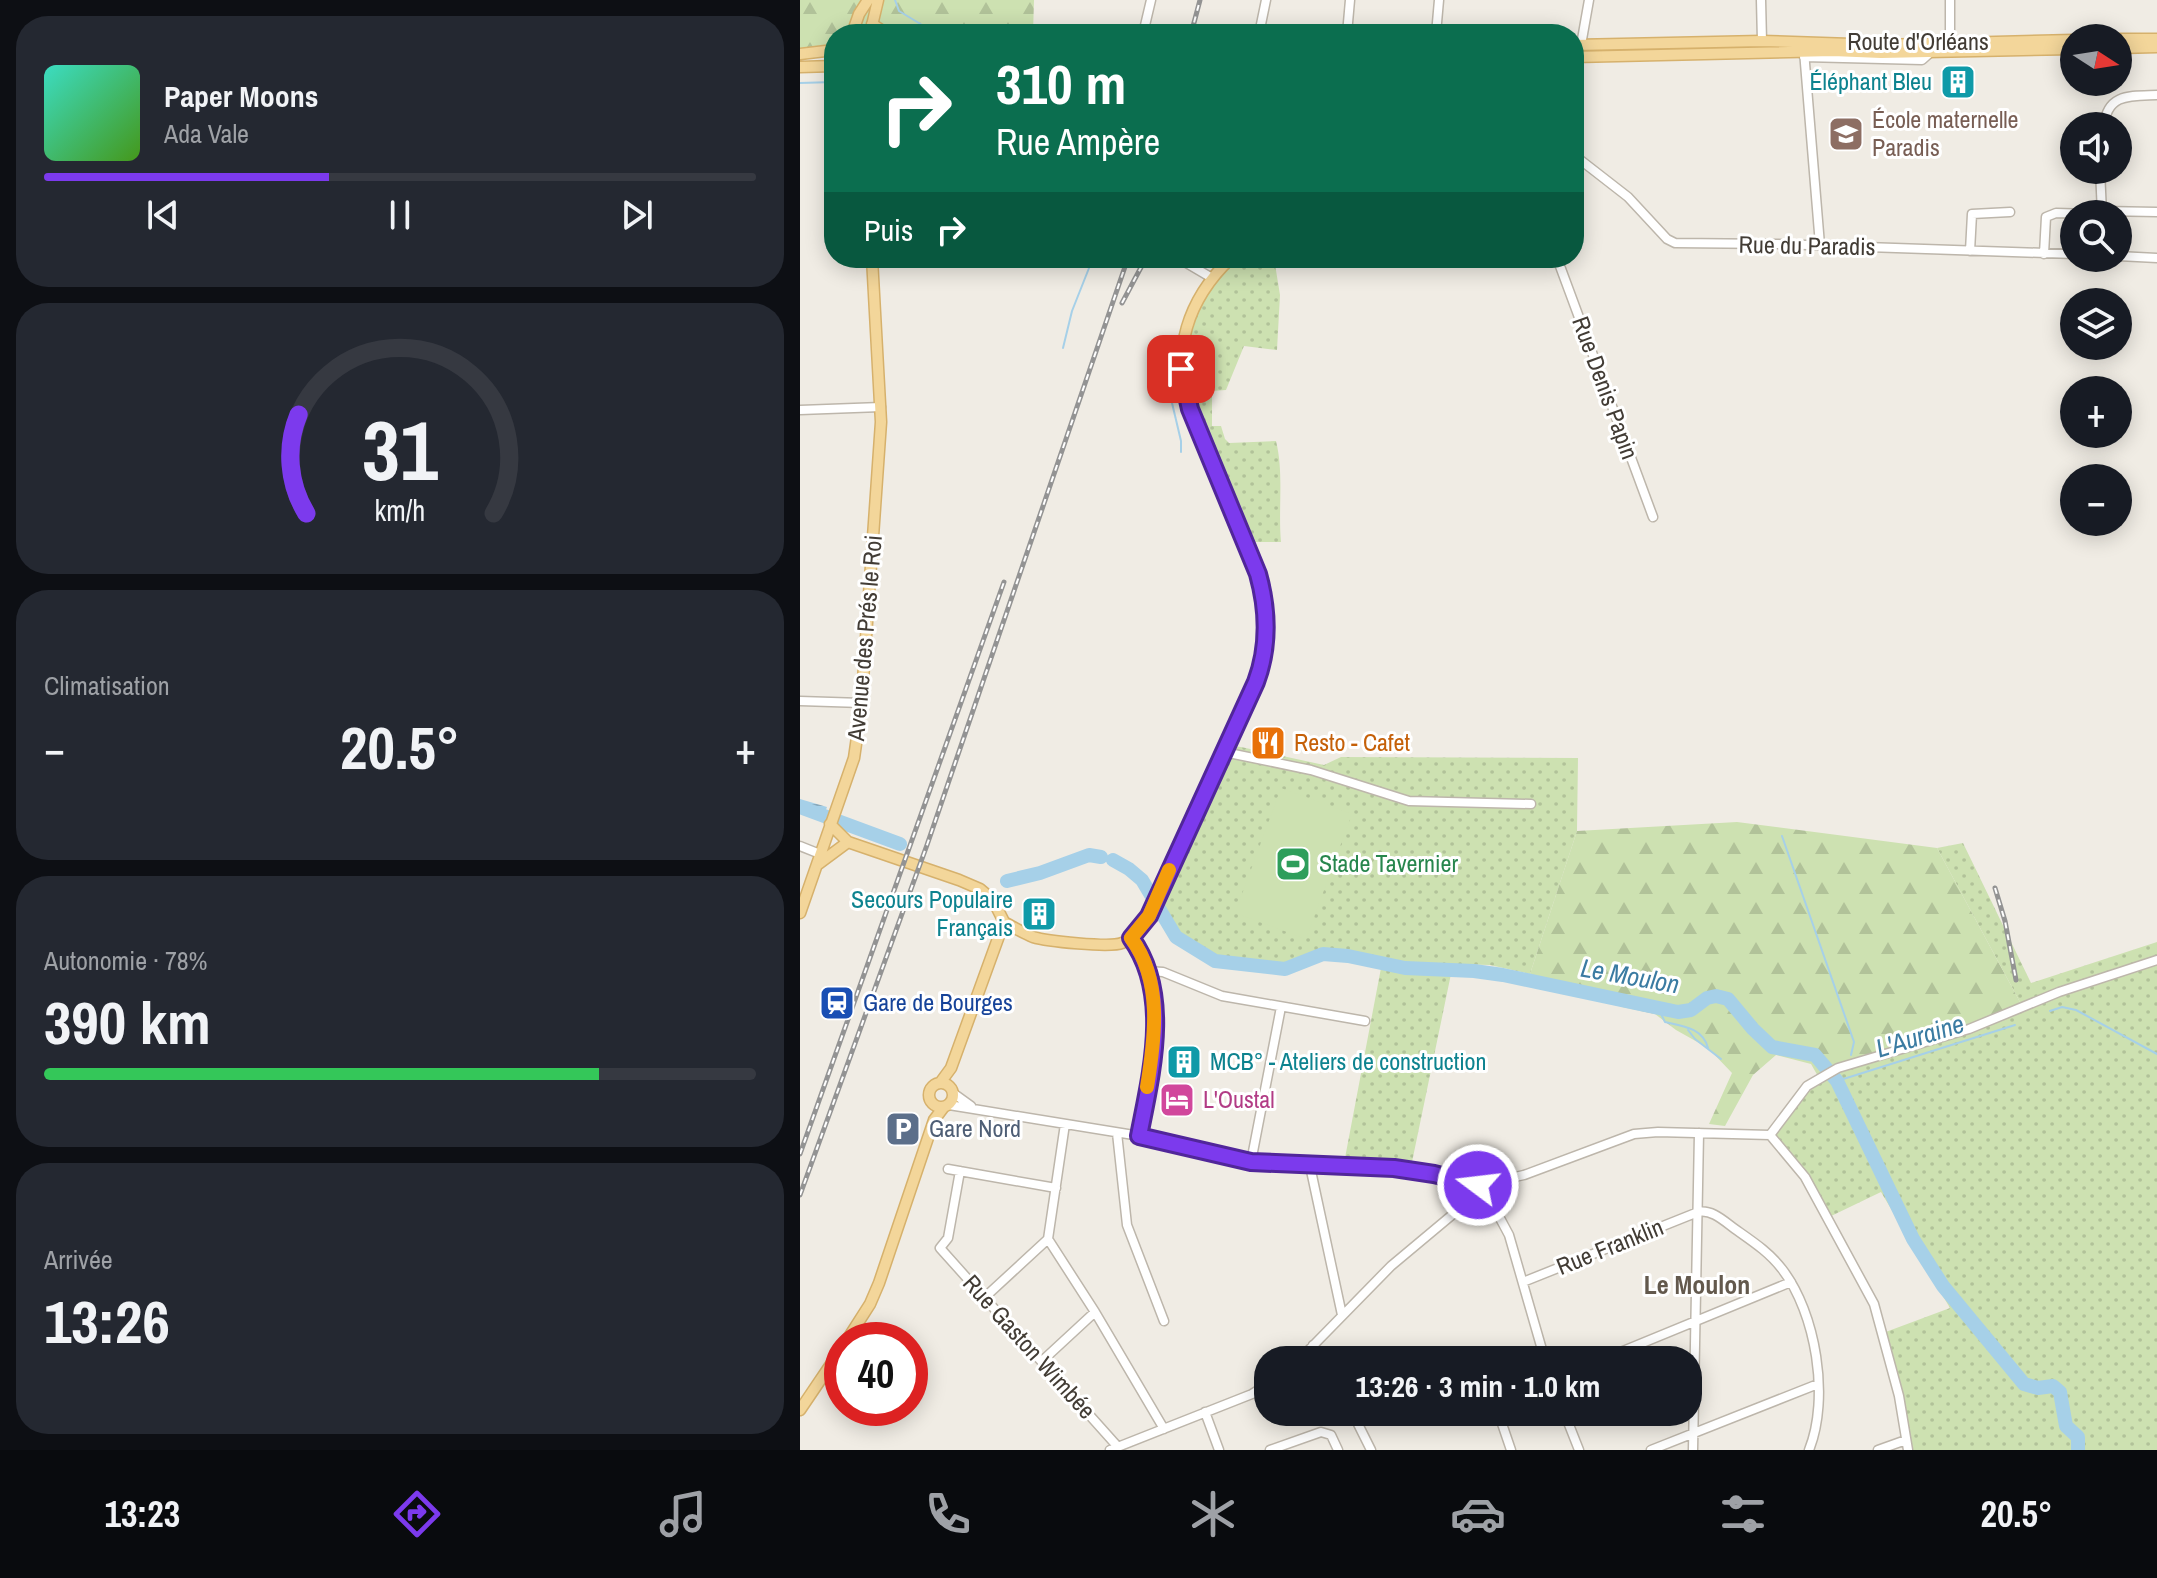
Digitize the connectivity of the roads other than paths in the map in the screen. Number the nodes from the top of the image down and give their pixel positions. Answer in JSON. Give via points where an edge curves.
{"nodes":[{"id":1,"x":868,"y":0,"type":"edge"},
{"id":2,"x":878,"y":0,"type":"edge"},
{"id":3,"x":1151,"y":0,"type":"edge"},
{"id":4,"x":1266,"y":0,"type":"edge"},
{"id":5,"x":1350,"y":0,"type":"edge"},
{"id":6,"x":1439,"y":0,"type":"edge"},
{"id":7,"x":1589,"y":0,"type":"edge"},
{"id":8,"x":1761,"y":0,"type":"edge"},
{"id":9,"x":1950,"y":0,"type":"edge"},
{"id":10,"x":856,"y":24,"type":"edge"},
{"id":11,"x":872,"y":24,"type":"edge"},
{"id":12,"x":1145,"y":24,"type":"edge"},
{"id":13,"x":1261,"y":24,"type":"edge"},
{"id":14,"x":1348,"y":24,"type":"edge"},
{"id":15,"x":1437,"y":24,"type":"edge"},
{"id":16,"x":1583,"y":24,"type":"edge"},
{"id":17,"x":2132,"y":39,"type":"edge"},
{"id":18,"x":2157,"y":39,"type":"edge"},
{"id":19,"x":2060,"y":40,"type":"edge"},
{"id":20,"x":1950,"y":43,"type":"junction"},
{"id":21,"x":1765,"y":47,"type":"junction"},
{"id":22,"x":2157,"y":47,"type":"edge"},
{"id":23,"x":2132,"y":48,"type":"edge"},
{"id":24,"x":1584,"y":49,"type":"edge"},
{"id":25,"x":2060,"y":49,"type":"edge"},
{"id":26,"x":824,"y":51,"type":"edge"},
{"id":27,"x":1584,"y":51,"type":"edge"},
{"id":28,"x":800,"y":54,"type":"edge"},
{"id":29,"x":1804,"y":54,"type":"junction"},
{"id":30,"x":824,"y":66,"type":"edge"},
{"id":31,"x":800,"y":67,"type":"edge"},
{"id":32,"x":2157,"y":95,"type":"edge"},
{"id":33,"x":2107,"y":112,"type":"edge"},
{"id":34,"x":1584,"y":163,"type":"edge"},
{"id":35,"x":2010,"y":212,"type":"dead end"},
{"id":36,"x":2132,"y":212,"type":"edge"},
{"id":37,"x":2157,"y":212,"type":"edge"},
{"id":38,"x":2060,"y":213,"type":"edge"},
{"id":39,"x":1820,"y":245,"type":"junction"},
{"id":40,"x":1970,"y":251,"type":"junction"},
{"id":41,"x":2044,"y":254,"type":"junction"},
{"id":42,"x":2060,"y":254,"type":"edge"},
{"id":43,"x":2132,"y":257,"type":"edge"},
{"id":44,"x":2157,"y":258,"type":"edge"},
{"id":45,"x":873,"y":268,"type":"edge"},
{"id":46,"x":1195,"y":268,"type":"edge"},
{"id":47,"x":1222,"y":268,"type":"edge"},
{"id":48,"x":1561,"y":268,"type":"edge"},
{"id":49,"x":1212,"y":278,"type":"junction"},
{"id":50,"x":881,"y":407,"type":"junction"},
{"id":51,"x":800,"y":410,"type":"edge"},
{"id":52,"x":1653,"y":517,"type":"dead end"},
{"id":53,"x":800,"y":701,"type":"edge"},
{"id":54,"x":862,"y":703,"type":"junction"},
{"id":55,"x":1224,"y":752,"type":"junction"},
{"id":56,"x":1531,"y":804,"type":"dead end"},
{"id":57,"x":830,"y":824,"type":"junction"},
{"id":58,"x":845,"y":840,"type":"junction"},
{"id":59,"x":800,"y":846,"type":"edge"},
{"id":60,"x":821,"y":850,"type":"junction"},
{"id":61,"x":816,"y":866,"type":"junction"},
{"id":62,"x":801,"y":908,"type":"edge"},
{"id":63,"x":1004,"y":922,"type":"junction"},
{"id":64,"x":1131,"y":938,"type":"junction"},
{"id":65,"x":2157,"y":960,"type":"edge"},
{"id":66,"x":1147,"y":971,"type":"junction"},
{"id":67,"x":1281,"y":1007,"type":"junction"},
{"id":68,"x":1365,"y":1021,"type":"dead end"},
{"id":69,"x":945,"y":1097,"type":"junction"},
{"id":70,"x":1065,"y":1124,"type":"junction"},
{"id":71,"x":1117,"y":1133,"type":"junction"},
{"id":72,"x":1699,"y":1133,"type":"junction"},
{"id":73,"x":1770,"y":1135,"type":"junction"},
{"id":74,"x":1139,"y":1136,"type":"junction"},
{"id":75,"x":1251,"y":1162,"type":"junction"},
{"id":76,"x":1310,"y":1166,"type":"junction"},
{"id":77,"x":948,"y":1169,"type":"dead end"},
{"id":78,"x":960,"y":1171,"type":"junction"},
{"id":79,"x":1453,"y":1179,"type":"junction"},
{"id":80,"x":1501,"y":1181,"type":"junction"},
{"id":81,"x":1477,"y":1186,"type":"junction"},
{"id":82,"x":1056,"y":1188,"type":"junction"},
{"id":83,"x":1469,"y":1194,"type":"junction"},
{"id":84,"x":1483,"y":1198,"type":"junction"},
{"id":85,"x":1458,"y":1210,"type":"junction"},
{"id":86,"x":1698,"y":1212,"type":"junction"},
{"id":87,"x":1048,"y":1239,"type":"junction"},
{"id":88,"x":1523,"y":1282,"type":"junction"},
{"id":89,"x":1791,"y":1282,"type":"junction"},
{"id":90,"x":984,"y":1298,"type":"junction"},
{"id":91,"x":1095,"y":1312,"type":"junction"},
{"id":92,"x":1342,"y":1315,"type":"junction"},
{"id":93,"x":1164,"y":1321,"type":"dead end"},
{"id":94,"x":1696,"y":1321,"type":"junction"},
{"id":95,"x":858,"y":1322,"type":"edge"},
{"id":96,"x":1313,"y":1345,"type":"edge"},
{"id":97,"x":1541,"y":1346,"type":"edge"},
{"id":98,"x":1635,"y":1346,"type":"edge"},
{"id":99,"x":1042,"y":1361,"type":"junction"},
{"id":100,"x":824,"y":1375,"type":"edge"},
{"id":101,"x":1818,"y":1384,"type":"junction"},
{"id":102,"x":1254,"y":1393,"type":"edge"},
{"id":103,"x":800,"y":1410,"type":"edge"},
{"id":104,"x":1205,"y":1412,"type":"junction"},
{"id":105,"x":1359,"y":1426,"type":"edge"},
{"id":106,"x":1503,"y":1426,"type":"edge"},
{"id":107,"x":1570,"y":1426,"type":"edge"},
{"id":108,"x":1164,"y":1429,"type":"junction"},
{"id":109,"x":1694,"y":1433,"type":"junction"},
{"id":110,"x":1906,"y":1440,"type":"junction"},
{"id":111,"x":1294,"y":1446,"type":"edge"},
{"id":112,"x":1114,"y":1448,"type":"edge"},
{"id":113,"x":1219,"y":1450,"type":"edge"},
{"id":114,"x":1270,"y":1450,"type":"edge"},
{"id":115,"x":1338,"y":1450,"type":"edge"},
{"id":116,"x":1371,"y":1450,"type":"edge"},
{"id":117,"x":1511,"y":1450,"type":"edge"},
{"id":118,"x":1579,"y":1450,"type":"edge"},
{"id":119,"x":1651,"y":1450,"type":"edge"},
{"id":120,"x":1693,"y":1450,"type":"edge"},
{"id":121,"x":1809,"y":1450,"type":"edge"},
{"id":122,"x":1878,"y":1450,"type":"edge"},
{"id":123,"x":1908,"y":1450,"type":"edge"}],
"edges":[{"from":1,"to":10,"type":"main road"},
{"from":2,"to":11,"type":"main road"},
{"from":3,"to":12,"type":"street"},
{"from":4,"to":13,"type":"street"},
{"from":5,"to":14,"type":"street"},
{"from":6,"to":15,"type":"street"},
{"from":7,"to":16,"type":"street"},
{"from":8,"to":21,"type":"street"},
{"from":9,"to":20,"type":"street"},
{"from":17,"to":18,"type":"main road"},
{"from":19,"to":20,"type":"main road","name":"Route d'Orléans"},
{"from":20,"to":21,"type":"main road","name":"Route d'Orléans"},
{"from":21,"to":24,"type":"main road","name":"Route d'Orléans","via":[[1681,42]]},
{"from":21,"to":27,"type":"main road","name":"Route d'Orléans","via":[[1656,56]]},
{"from":21,"to":29,"type":"main road","name":"Route d'Orléans"},
{"from":22,"to":23,"type":"main road"},
{"from":25,"to":29,"type":"main road","name":"Route d'Orléans"},
{"from":26,"to":28,"type":"main road"},
{"from":29,"to":39,"type":"street"},
{"from":30,"to":31,"type":"main road"},
{"from":32,"to":33,"type":"street","via":[[2125,96]]},
{"from":34,"to":39,"type":"street","name":"Rue du Paradis","via":[[1675,243]]},
{"from":35,"to":40,"type":"street","via":[[1972,214]]},
{"from":36,"to":37,"type":"street"},
{"from":38,"to":41,"type":"street","via":[[2046,217]]},
{"from":39,"to":40,"type":"street","name":"Rue du Paradis"},
{"from":40,"to":41,"type":"street","name":"Rue du Paradis"},
{"from":41,"to":42,"type":"street","name":"Rue du Paradis"},
{"from":43,"to":44,"type":"street"},
{"from":45,"to":50,"type":"main road","name":"Avenue des Prés le Roi"},
{"from":46,"to":49,"type":"street"},
{"from":47,"to":49,"type":"main road"},
{"from":48,"to":52,"type":"street","name":"Rue Denis Papin"},
{"from":49,"to":55,"type":"main road","via":[[1186,327],[1182,377],[1190,409],[1258,574],[1266,615],[1258,675]]},
{"from":50,"to":51,"type":"street"},
{"from":50,"to":54,"type":"main road","name":"Avenue des Prés le Roi"},
{"from":53,"to":54,"type":"street"},
{"from":54,"to":57,"type":"main road","name":"Avenue des Prés le Roi","via":[[854,758]]},
{"from":55,"to":56,"type":"street","via":[[1311,770],[1409,801]]},
{"from":55,"to":64,"type":"main road","via":[[1149,916]]},
{"from":57,"to":58,"type":"main road"},
{"from":57,"to":60,"type":"main road","name":"Avenue des Prés le Roi"},
{"from":58,"to":60,"type":"main road"},
{"from":58,"to":61,"type":"main road"},
{"from":58,"to":63,"type":"main road","via":[[972,885],[993,900]]},
{"from":59,"to":60,"type":"street"},
{"from":60,"to":61,"type":"main road","name":"Avenue des Prés le Roi"},
{"from":61,"to":62,"type":"main road","name":"Avenue des Prés le Roi"},
{"from":63,"to":64,"type":"main road","via":[[1047,941],[1110,945]]},
{"from":63,"to":69,"type":"main road"},
{"from":64,"to":66,"type":"street"},
{"from":65,"to":73,"type":"street","via":[[1969,1029],[1838,1068],[1793,1103]]},
{"from":66,"to":67,"type":"street","via":[[1163,972],[1222,996]]},
{"from":66,"to":74,"type":"street","via":[[1155,1025]]},
{"from":67,"to":68,"type":"street"},
{"from":67,"to":75,"type":"street"},
{"from":69,"to":70,"type":"street"},
{"from":69,"to":95,"type":"main road","via":[[879,1283]]},
{"from":70,"to":71,"type":"street"},
{"from":70,"to":82,"type":"street"},
{"from":71,"to":74,"type":"street"},
{"from":71,"to":93,"type":"street","via":[[1127,1225]]},
{"from":72,"to":73,"type":"street"},
{"from":72,"to":80,"type":"street","via":[[1634,1134]]},
{"from":72,"to":86,"type":"street"},
{"from":73,"to":110,"type":"street","via":[[1805,1177],[1874,1304]]},
{"from":74,"to":75,"type":"street"},
{"from":75,"to":76,"type":"street"},
{"from":76,"to":79,"type":"street","via":[[1394,1168]]},
{"from":76,"to":92,"type":"street"},
{"from":77,"to":78,"type":"street"},
{"from":78,"to":82,"type":"street"},
{"from":78,"to":90,"type":"street","name":"Rue Gaston Wimbée","via":[[948,1238],[940,1248]]},
{"from":79,"to":81,"type":"street"},
{"from":79,"to":83,"type":"street"},
{"from":80,"to":81,"type":"street"},
{"from":80,"to":84,"type":"street"},
{"from":81,"to":83,"type":"street"},
{"from":81,"to":84,"type":"street","via":[[1484,1187]]},
{"from":82,"to":87,"type":"street"},
{"from":83,"to":84,"type":"street"},
{"from":83,"to":85,"type":"street"},
{"from":84,"to":85,"type":"street"},
{"from":84,"to":88,"type":"street","via":[[1509,1235]]},
{"from":85,"to":92,"type":"street"},
{"from":86,"to":88,"type":"street","name":"Rue Franklin"},
{"from":86,"to":89,"type":"street","via":[[1711,1212],[1755,1243]]},
{"from":86,"to":94,"type":"street"},
{"from":87,"to":90,"type":"street"},
{"from":87,"to":91,"type":"street"},
{"from":88,"to":97,"type":"street"},
{"from":89,"to":94,"type":"street"},
{"from":89,"to":101,"type":"street","via":[[1810,1328]]},
{"from":90,"to":99,"type":"street","name":"Rue Gaston Wimbée"},
{"from":91,"to":99,"type":"street"},
{"from":91,"to":108,"type":"street"},
{"from":92,"to":96,"type":"street"},
{"from":94,"to":98,"type":"street"},
{"from":94,"to":109,"type":"street"},
{"from":99,"to":112,"type":"street","name":"Rue Gaston Wimbée"},
{"from":100,"to":103,"type":"main road"},
{"from":101,"to":109,"type":"street"},
{"from":101,"to":121,"type":"street","via":[[1817,1427]]},
{"from":102,"to":104,"type":"street"},
{"from":104,"to":108,"type":"street"},
{"from":104,"to":113,"type":"street"},
{"from":105,"to":116,"type":"street"},
{"from":106,"to":117,"type":"street"},
{"from":107,"to":118,"type":"street"},
{"from":108,"to":112,"type":"street"},
{"from":109,"to":119,"type":"street"},
{"from":109,"to":120,"type":"street"},
{"from":110,"to":122,"type":"street"},
{"from":110,"to":123,"type":"street"},
{"from":111,"to":114,"type":"street"},
{"from":111,"to":115,"type":"street","via":[[1326,1432]]}]}
